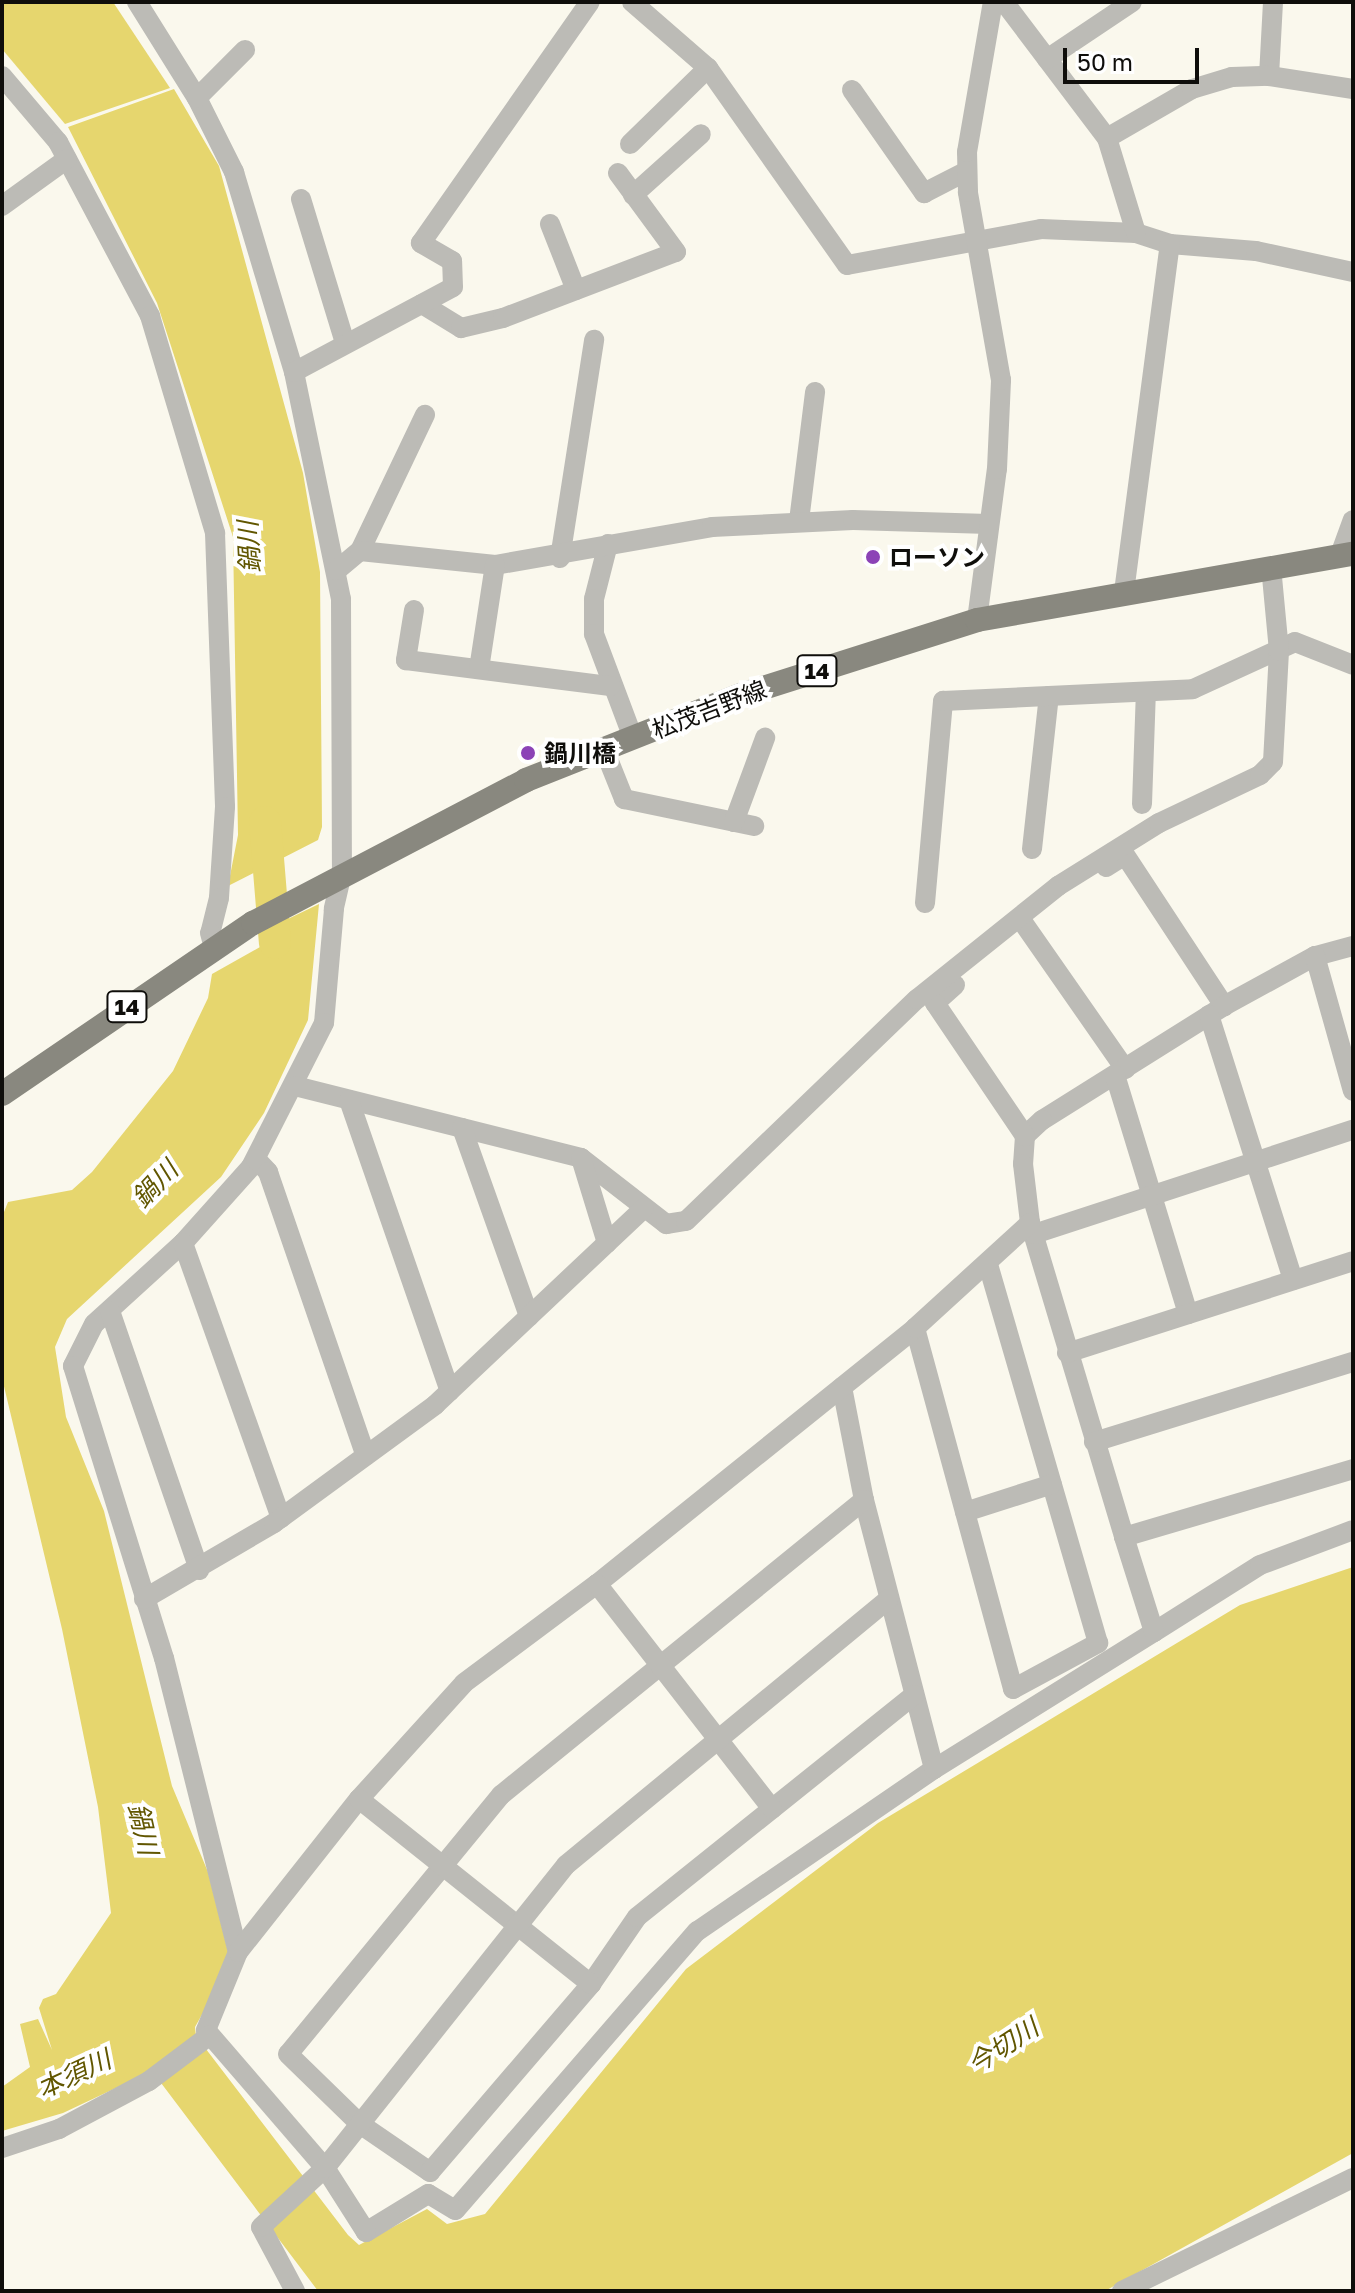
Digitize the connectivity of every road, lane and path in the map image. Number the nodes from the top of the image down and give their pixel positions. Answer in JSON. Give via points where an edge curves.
{"nodes":[{"id":1,"x":137,"y":2,"type":"edge"},
{"id":2,"x":590,"y":2,"type":"edge"},
{"id":3,"x":632,"y":2,"type":"edge"},
{"id":4,"x":993,"y":2,"type":"edge"},
{"id":5,"x":1004,"y":2,"type":"edge"},
{"id":6,"x":1132,"y":2,"type":"edge"},
{"id":7,"x":1270,"y":3,"type":"edge"},
{"id":8,"x":245,"y":50,"type":"dead end"},
{"id":9,"x":1047,"y":59,"type":"junction"},
{"id":10,"x":708,"y":68,"type":"junction"},
{"id":11,"x":2,"y":76,"type":"edge"},
{"id":12,"x":1269,"y":76,"type":"junction"},
{"id":13,"x":1353,"y":89,"type":"edge"},
{"id":14,"x":852,"y":90,"type":"dead end"},
{"id":15,"x":197,"y":98,"type":"junction"},
{"id":16,"x":701,"y":134,"type":"dead end"},
{"id":17,"x":1107,"y":138,"type":"junction"},
{"id":18,"x":630,"y":144,"type":"dead end"},
{"id":19,"x":67,"y":159,"type":"junction"},
{"id":20,"x":967,"y":171,"type":"junction"},
{"id":21,"x":618,"y":173,"type":"dead end"},
{"id":22,"x":633,"y":195,"type":"junction"},
{"id":23,"x":301,"y":199,"type":"dead end"},
{"id":24,"x":2,"y":206,"type":"edge"},
{"id":25,"x":550,"y":224,"type":"dead end"},
{"id":26,"x":1136,"y":233,"type":"junction"},
{"id":27,"x":977,"y":244,"type":"junction"},
{"id":28,"x":1170,"y":244,"type":"junction"},
{"id":29,"x":1353,"y":272,"type":"edge"},
{"id":30,"x":576,"y":290,"type":"junction"},
{"id":31,"x":422,"y":304,"type":"junction"},
{"id":32,"x":594,"y":340,"type":"dead end"},
{"id":33,"x":345,"y":343,"type":"junction"},
{"id":34,"x":294,"y":372,"type":"junction"},
{"id":35,"x":815,"y":392,"type":"dead end"},
{"id":36,"x":425,"y":415,"type":"dead end"},
{"id":37,"x":1353,"y":520,"type":"edge"},
{"id":38,"x":799,"y":521,"type":"junction"},
{"id":39,"x":989,"y":524,"type":"junction"},
{"id":40,"x":608,"y":544,"type":"junction"},
{"id":41,"x":360,"y":551,"type":"junction"},
{"id":42,"x":1346,"y":554,"type":"edge"},
{"id":43,"x":560,"y":558,"type":"junction"},
{"id":44,"x":495,"y":565,"type":"junction"},
{"id":45,"x":1271,"y":567,"type":"junction"},
{"id":46,"x":337,"y":570,"type":"junction"},
{"id":47,"x":1124,"y":592,"type":"junction"},
{"id":48,"x":414,"y":610,"type":"dead end"},
{"id":49,"x":977,"y":620,"type":"junction"},
{"id":50,"x":1279,"y":651,"type":"junction"},
{"id":51,"x":1353,"y":665,"type":"edge"},
{"id":52,"x":479,"y":669,"type":"junction"},
{"id":53,"x":610,"y":686,"type":"junction"},
{"id":54,"x":1146,"y":692,"type":"junction"},
{"id":55,"x":1049,"y":696,"type":"junction"},
{"id":56,"x":633,"y":738,"type":"junction"},
{"id":57,"x":765,"y":738,"type":"dead end"},
{"id":58,"x":604,"y":749,"type":"junction"},
{"id":59,"x":1142,"y":804,"type":"dead end"},
{"id":60,"x":1032,"y":849,"type":"dead end"},
{"id":61,"x":342,"y":873,"type":"junction"},
{"id":62,"x":925,"y":903,"type":"dead end"},
{"id":63,"x":1024,"y":924,"type":"junction"},
{"id":64,"x":1353,"y":946,"type":"edge"},
{"id":65,"x":214,"y":948,"type":"junction"},
{"id":66,"x":1315,"y":956,"type":"junction"},
{"id":67,"x":1216,"y":1011,"type":"junction"},
{"id":68,"x":1120,"y":1072,"type":"junction"},
{"id":69,"x":295,"y":1086,"type":"junction"},
{"id":70,"x":1353,"y":1091,"type":"edge"},
{"id":71,"x":2,"y":1094,"type":"edge"},
{"id":72,"x":349,"y":1100,"type":"junction"},
{"id":73,"x":462,"y":1128,"type":"junction"},
{"id":74,"x":1353,"y":1130,"type":"edge"},
{"id":75,"x":1025,"y":1136,"type":"junction"},
{"id":76,"x":581,"y":1158,"type":"junction"},
{"id":77,"x":256,"y":1159,"type":"junction"},
{"id":78,"x":1256,"y":1164,"type":"junction"},
{"id":79,"x":1151,"y":1194,"type":"junction"},
{"id":80,"x":644,"y":1208,"type":"junction"},
{"id":81,"x":1032,"y":1229,"type":"junction"},
{"id":82,"x":183,"y":1243,"type":"junction"},
{"id":83,"x":607,"y":1243,"type":"junction"},
{"id":84,"x":1353,"y":1261,"type":"edge"},
{"id":85,"x":988,"y":1264,"type":"junction"},
{"id":86,"x":1293,"y":1280,"type":"junction"},
{"id":87,"x":110,"y":1311,"type":"junction"},
{"id":88,"x":1188,"y":1314,"type":"junction"},
{"id":89,"x":529,"y":1316,"type":"junction"},
{"id":90,"x":915,"y":1328,"type":"junction"},
{"id":91,"x":1067,"y":1353,"type":"junction"},
{"id":92,"x":1353,"y":1362,"type":"edge"},
{"id":93,"x":842,"y":1387,"type":"junction"},
{"id":94,"x":450,"y":1391,"type":"junction"},
{"id":95,"x":1094,"y":1442,"type":"junction"},
{"id":96,"x":366,"y":1456,"type":"junction"},
{"id":97,"x":1353,"y":1469,"type":"edge"},
{"id":98,"x":1052,"y":1484,"type":"junction"},
{"id":99,"x":864,"y":1500,"type":"junction"},
{"id":100,"x":965,"y":1512,"type":"junction"},
{"id":101,"x":281,"y":1518,"type":"junction"},
{"id":102,"x":1353,"y":1530,"type":"edge"},
{"id":103,"x":1124,"y":1537,"type":"junction"},
{"id":104,"x":199,"y":1570,"type":"junction"},
{"id":105,"x":597,"y":1584,"type":"junction"},
{"id":106,"x":144,"y":1599,"type":"junction"},
{"id":107,"x":889,"y":1599,"type":"junction"},
{"id":108,"x":1154,"y":1632,"type":"junction"},
{"id":109,"x":663,"y":1667,"type":"junction"},
{"id":110,"x":914,"y":1695,"type":"junction"},
{"id":111,"x":717,"y":1736,"type":"junction"},
{"id":112,"x":934,"y":1769,"type":"junction"},
{"id":113,"x":359,"y":1799,"type":"junction"},
{"id":114,"x":772,"y":1809,"type":"junction"},
{"id":115,"x":443,"y":1866,"type":"junction"},
{"id":116,"x":517,"y":1925,"type":"junction"},
{"id":117,"x":238,"y":1952,"type":"junction"},
{"id":118,"x":591,"y":1984,"type":"junction"},
{"id":119,"x":207,"y":2037,"type":"junction"},
{"id":120,"x":360,"y":2124,"type":"junction"},
{"id":121,"x":2,"y":2148,"type":"edge"},
{"id":122,"x":319,"y":2174,"type":"junction"},
{"id":123,"x":1353,"y":2178,"type":"edge"},
{"id":124,"x":295,"y":2291,"type":"edge"},
{"id":125,"x":1122,"y":2291,"type":"edge"}],
"edges":[{"from":1,"to":15,"type":"street"},
{"from":2,"to":31,"type":"street","via":[[421,243],[452,261],[453,287]]},
{"from":3,"to":10,"type":"street"},
{"from":4,"to":20,"type":"street"},
{"from":5,"to":9,"type":"street"},
{"from":6,"to":9,"type":"street"},
{"from":7,"to":12,"type":"street"},
{"from":8,"to":15,"type":"street"},
{"from":9,"to":17,"type":"street"},
{"from":10,"to":18,"type":"street"},
{"from":10,"to":27,"type":"street","via":[[847,265]]},
{"from":11,"to":19,"type":"street"},
{"from":12,"to":13,"type":"street"},
{"from":12,"to":17,"type":"street","via":[[1232,77],[1192,89]]},
{"from":14,"to":20,"type":"street","via":[[924,193]]},
{"from":15,"to":34,"type":"street","via":[[234,172]]},
{"from":16,"to":22,"type":"street"},
{"from":17,"to":26,"type":"street"},
{"from":19,"to":24,"type":"street"},
{"from":19,"to":65,"type":"street","via":[[150,316],[215,533],[225,807],[219,898],[210,933]]},
{"from":20,"to":27,"type":"street"},
{"from":21,"to":22,"type":"street"},
{"from":22,"to":30,"type":"street","via":[[676,252]]},
{"from":23,"to":33,"type":"street"},
{"from":25,"to":30,"type":"street"},
{"from":26,"to":27,"type":"street","via":[[1041,229]]},
{"from":26,"to":28,"type":"street"},
{"from":27,"to":39,"type":"street","via":[[1001,380]]},
{"from":28,"to":29,"type":"street","via":[[1256,251]]},
{"from":28,"to":47,"type":"street"},
{"from":30,"to":31,"type":"street","via":[[461,328]]},
{"from":31,"to":33,"type":"street"},
{"from":32,"to":43,"type":"street"},
{"from":33,"to":34,"type":"street"},
{"from":34,"to":46,"type":"street"},
{"from":35,"to":38,"type":"street"},
{"from":36,"to":41,"type":"street"},
{"from":37,"to":42,"type":"street"},
{"from":38,"to":39,"type":"street"},
{"from":38,"to":40,"type":"street","via":[[697,528]]},
{"from":39,"to":49,"type":"street"},
{"from":40,"to":43,"type":"street"},
{"from":40,"to":53,"type":"street","via":[[594,599],[594,634]]},
{"from":41,"to":44,"type":"street"},
{"from":41,"to":46,"type":"street"},
{"from":42,"to":45,"type":"main road","name":"松茂吉野線","number":"14"},
{"from":43,"to":44,"type":"street"},
{"from":44,"to":52,"type":"street"},
{"from":45,"to":47,"type":"main road","name":"松茂吉野線","number":"14"},
{"from":45,"to":50,"type":"street"},
{"from":46,"to":61,"type":"street"},
{"from":47,"to":49,"type":"main road","name":"松茂吉野線","number":"14"},
{"from":48,"to":52,"type":"street","via":[[406,660]]},
{"from":49,"to":56,"type":"main road","name":"松茂吉野線","number":"14","via":[[741,695]]},
{"from":50,"to":51,"type":"street","via":[[1295,642]]},
{"from":50,"to":54,"type":"street","via":[[1193,689]]},
{"from":50,"to":80,"type":"street","via":[[1273,762],[1260,775],[1159,823],[1058,886],[917,999],[686,1221],[666,1224]]},
{"from":52,"to":53,"type":"street"},
{"from":53,"to":56,"type":"street"},
{"from":54,"to":55,"type":"street"},
{"from":54,"to":59,"type":"street"},
{"from":55,"to":60,"type":"street"},
{"from":55,"to":62,"type":"street","via":[[943,701]]},
{"from":56,"to":58,"type":"main road","name":"松茂吉野線","number":"14"},
{"from":57,"to":58,"type":"street","via":[[744,824],[624,799]]},
{"from":58,"to":61,"type":"main road","name":"松茂吉野線","number":"14","via":[[526,780]]},
{"from":61,"to":65,"type":"main road","name":"松茂吉野線","number":"14"},
{"from":61,"to":69,"type":"street","via":[[334,909],[327,1010]]},
{"from":63,"to":67,"type":"street","via":[[1125,855]]},
{"from":63,"to":68,"type":"street"},
{"from":63,"to":75,"type":"street","via":[[935,1003]]},
{"from":64,"to":66,"type":"street"},
{"from":65,"to":71,"type":"main road","name":"松茂吉野線","number":"14"},
{"from":66,"to":67,"type":"street"},
{"from":66,"to":70,"type":"street"},
{"from":67,"to":68,"type":"street"},
{"from":67,"to":78,"type":"street"},
{"from":68,"to":75,"type":"street"},
{"from":68,"to":79,"type":"street"},
{"from":69,"to":72,"type":"street"},
{"from":69,"to":77,"type":"street"},
{"from":72,"to":73,"type":"street"},
{"from":72,"to":94,"type":"street"},
{"from":73,"to":76,"type":"street"},
{"from":73,"to":89,"type":"street"},
{"from":74,"to":78,"type":"street"},
{"from":75,"to":81,"type":"street","via":[[1024,1199]]},
{"from":76,"to":80,"type":"street"},
{"from":76,"to":83,"type":"street"},
{"from":77,"to":82,"type":"street"},
{"from":77,"to":96,"type":"street","via":[[268,1172]]},
{"from":78,"to":79,"type":"street"},
{"from":78,"to":86,"type":"street"},
{"from":79,"to":81,"type":"street"},
{"from":79,"to":88,"type":"street"},
{"from":80,"to":83,"type":"street"},
{"from":81,"to":85,"type":"street"},
{"from":81,"to":91,"type":"street"},
{"from":82,"to":87,"type":"street"},
{"from":82,"to":101,"type":"street"},
{"from":83,"to":89,"type":"street"},
{"from":84,"to":86,"type":"street"},
{"from":85,"to":90,"type":"street"},
{"from":85,"to":98,"type":"street"},
{"from":86,"to":88,"type":"street"},
{"from":87,"to":104,"type":"street"},
{"from":87,"to":106,"type":"street","via":[[94,1324],[73,1366]]},
{"from":88,"to":91,"type":"street"},
{"from":89,"to":94,"type":"street"},
{"from":90,"to":93,"type":"street"},
{"from":90,"to":100,"type":"street"},
{"from":91,"to":95,"type":"street"},
{"from":92,"to":95,"type":"street"},
{"from":93,"to":99,"type":"street"},
{"from":93,"to":105,"type":"street"},
{"from":94,"to":96,"type":"street"},
{"from":95,"to":103,"type":"street"},
{"from":96,"to":101,"type":"street"},
{"from":97,"to":103,"type":"street"},
{"from":98,"to":100,"type":"street"},
{"from":98,"to":100,"type":"street","via":[[1098,1643],[1013,1689]]},
{"from":99,"to":107,"type":"street"},
{"from":99,"to":109,"type":"street"},
{"from":101,"to":104,"type":"street"},
{"from":102,"to":108,"type":"street","via":[[1260,1565]]},
{"from":103,"to":108,"type":"street"},
{"from":104,"to":106,"type":"street"},
{"from":105,"to":109,"type":"street"},
{"from":105,"to":113,"type":"street","via":[[464,1683]]},
{"from":106,"to":117,"type":"street","via":[[164,1658]]},
{"from":107,"to":110,"type":"street"},
{"from":107,"to":111,"type":"street"},
{"from":108,"to":112,"type":"street"},
{"from":109,"to":111,"type":"street"},
{"from":109,"to":115,"type":"street","via":[[501,1795]]},
{"from":110,"to":112,"type":"street"},
{"from":110,"to":114,"type":"street"},
{"from":111,"to":114,"type":"street"},
{"from":111,"to":116,"type":"street","via":[[566,1865]]},
{"from":112,"to":122,"type":"street","via":[[697,1931],[455,2210],[428,2194],[366,2232]]},
{"from":113,"to":115,"type":"street"},
{"from":113,"to":117,"type":"street"},
{"from":114,"to":118,"type":"street","via":[[637,1917]]},
{"from":115,"to":116,"type":"street"},
{"from":115,"to":120,"type":"street","via":[[288,2054]]},
{"from":116,"to":118,"type":"street"},
{"from":116,"to":120,"type":"street"},
{"from":117,"to":119,"type":"street"},
{"from":118,"to":120,"type":"street","via":[[430,2172]]},
{"from":119,"to":121,"type":"street","via":[[149,2081],[59,2129]]},
{"from":119,"to":122,"type":"street"},
{"from":120,"to":122,"type":"street"},
{"from":122,"to":124,"type":"street","via":[[261,2227]]},
{"from":123,"to":125,"type":"street"}]}
